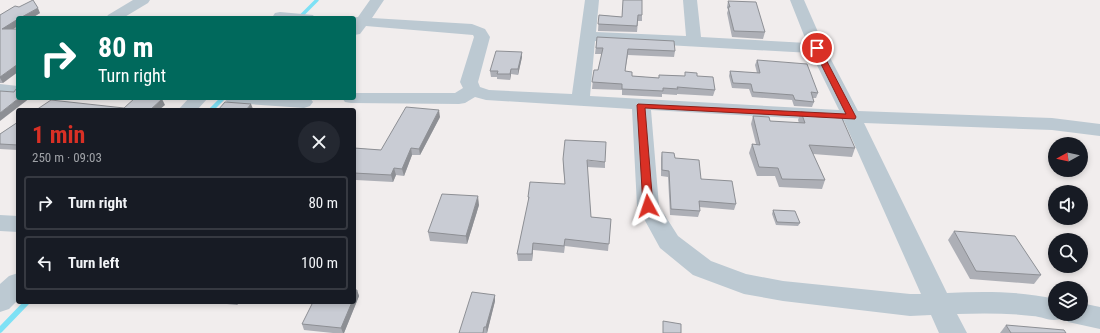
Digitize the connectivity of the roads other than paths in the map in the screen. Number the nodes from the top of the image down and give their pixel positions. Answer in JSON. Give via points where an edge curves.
{"nodes":[{"id":1,"x":143,"y":0,"type":"edge"},
{"id":2,"x":377,"y":0,"type":"edge"},
{"id":3,"x":592,"y":0,"type":"edge"},
{"id":4,"x":690,"y":0,"type":"edge"},
{"id":5,"x":797,"y":0,"type":"edge"},
{"id":6,"x":291,"y":5,"type":"dead end"},
{"id":7,"x":115,"y":16,"type":"edge"},
{"id":8,"x":280,"y":16,"type":"edge"},
{"id":9,"x":357,"y":25,"type":"edge"},
{"id":10,"x":588,"y":36,"type":"junction"},
{"id":11,"x":694,"y":42,"type":"junction"},
{"id":12,"x":817,"y":48,"type":"junction"},
{"id":13,"x":473,"y":90,"type":"junction"},
{"id":14,"x":356,"y":98,"type":"edge"},
{"id":15,"x":197,"y":100,"type":"edge"},
{"id":16,"x":261,"y":100,"type":"edge"},
{"id":17,"x":580,"y":101,"type":"junction"},
{"id":18,"x":302,"y":103,"type":"edge"},
{"id":19,"x":641,"y":105,"type":"junction"},
{"id":20,"x":189,"y":108,"type":"edge"},
{"id":21,"x":852,"y":117,"type":"junction"},
{"id":22,"x":1100,"y":130,"type":"edge"},
{"id":23,"x":0,"y":223,"type":"edge"},
{"id":24,"x":16,"y":224,"type":"edge"},
{"id":25,"x":16,"y":285,"type":"edge"},
{"id":26,"x":0,"y":301,"type":"edge"},
{"id":27,"x":940,"y":304,"type":"junction"},
{"id":28,"x":1048,"y":309,"type":"edge"},
{"id":29,"x":1088,"y":316,"type":"edge"},
{"id":30,"x":1100,"y":318,"type":"edge"},
{"id":31,"x":953,"y":333,"type":"edge"}],
"edges":[{"from":1,"to":7,"type":"street"},
{"from":2,"to":9,"type":"street"},
{"from":3,"to":10,"type":"street"},
{"from":4,"to":11,"type":"street"},
{"from":5,"to":12,"type":"street"},
{"from":6,"to":8,"type":"street"},
{"from":9,"to":13,"type":"street","via":[[472,29],[480,32],[482,37],[469,82]]},
{"from":10,"to":11,"type":"street"},
{"from":10,"to":17,"type":"street"},
{"from":11,"to":12,"type":"street"},
{"from":12,"to":21,"type":"street"},
{"from":13,"to":14,"type":"street","via":[[459,99]]},
{"from":13,"to":17,"type":"street","via":[[486,95]]},
{"from":15,"to":20,"type":"street"},
{"from":16,"to":18,"type":"street"},
{"from":17,"to":19,"type":"street"},
{"from":19,"to":21,"type":"street"},
{"from":19,"to":27,"type":"street","via":[[648,206],[669,242],[702,268],[744,284],[783,292],[910,305]]},
{"from":21,"to":22,"type":"street","via":[[1052,124]]},
{"from":21,"to":27,"type":"street"},
{"from":23,"to":24,"type":"street"},
{"from":25,"to":26,"type":"street"},
{"from":27,"to":28,"type":"street","via":[[977,302]]},
{"from":27,"to":31,"type":"street"},
{"from":29,"to":30,"type":"street"}]}
